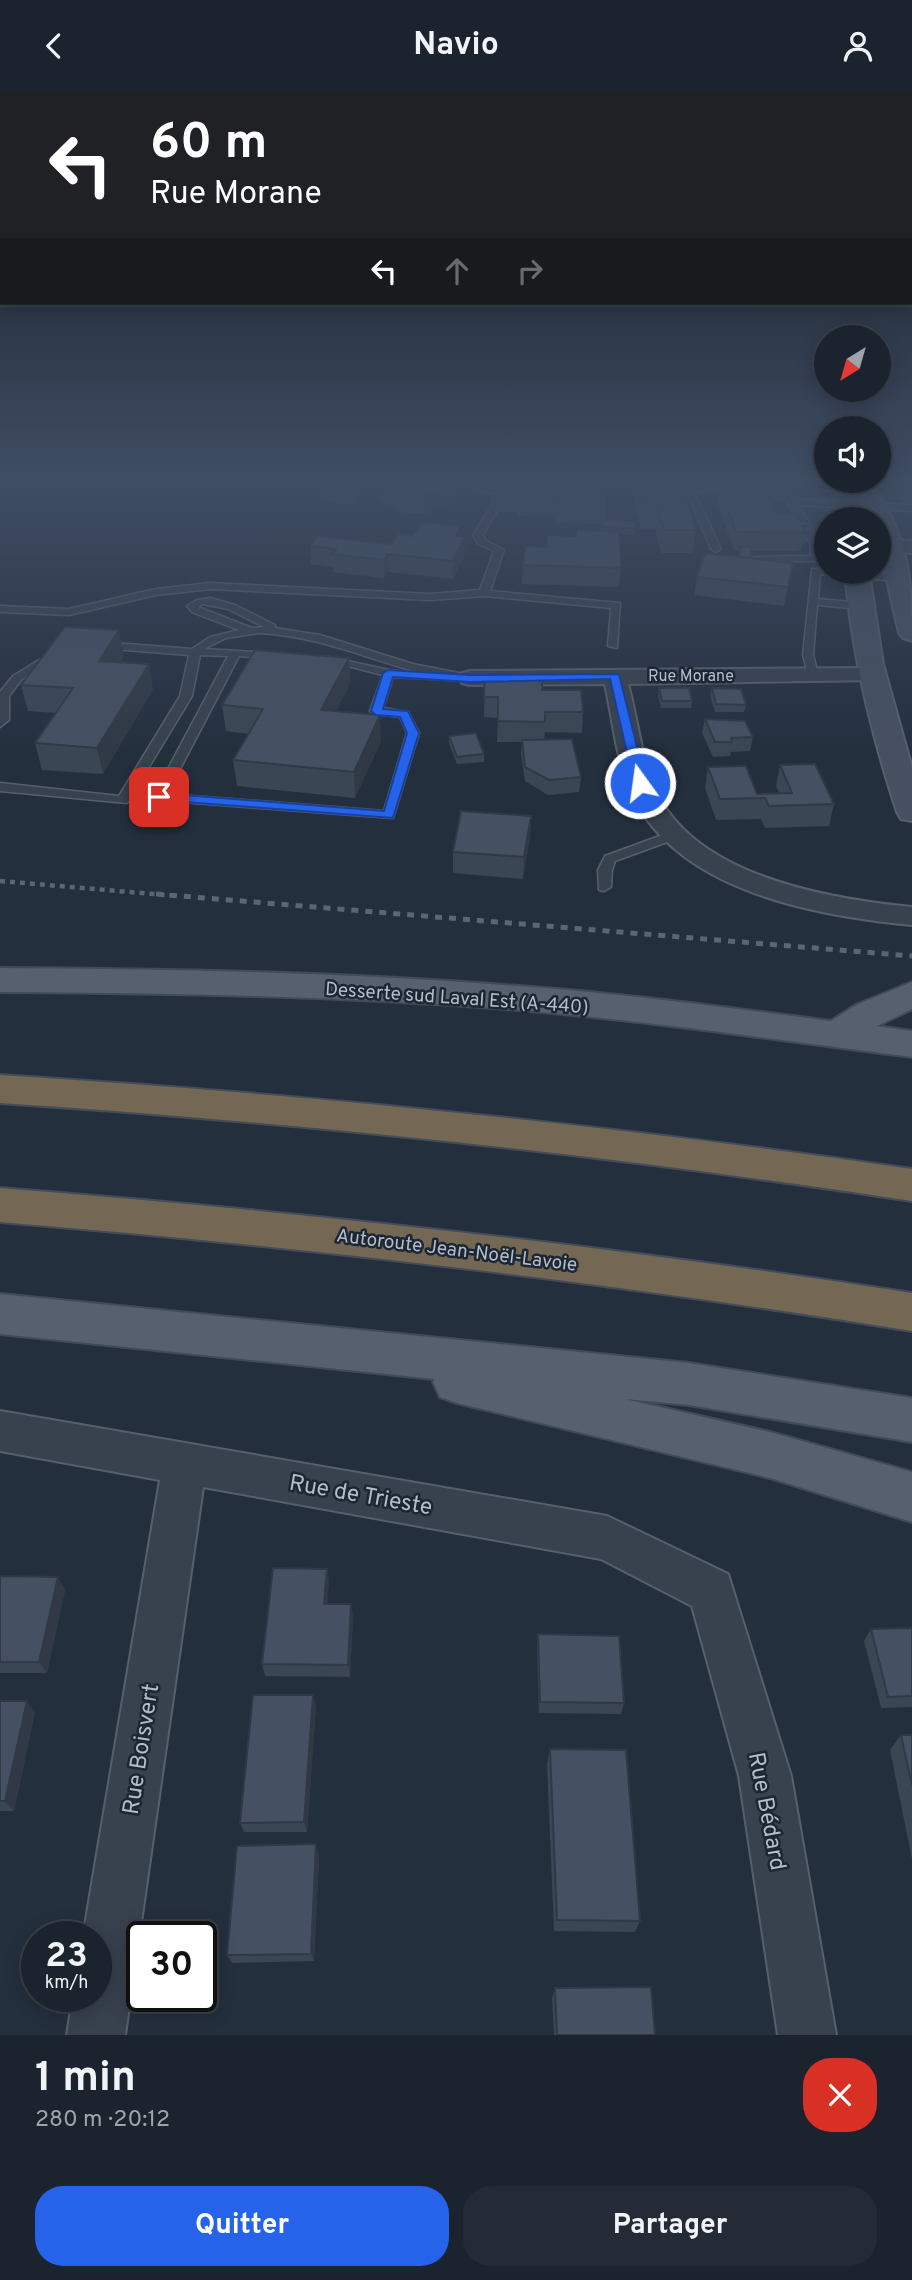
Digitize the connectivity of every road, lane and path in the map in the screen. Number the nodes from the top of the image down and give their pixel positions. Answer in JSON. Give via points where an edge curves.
{"nodes":[{"id":1,"x":492,"y":571,"type":"edge"},
{"id":2,"x":899,"y":571,"type":"edge"},
{"id":3,"x":891,"y":576,"type":"edge"},
{"id":4,"x":898,"y":577,"type":"junction"},
{"id":5,"x":814,"y":581,"type":"edge"},
{"id":6,"x":858,"y":584,"type":"edge"},
{"id":7,"x":484,"y":593,"type":"junction"},
{"id":8,"x":812,"y":601,"type":"junction"},
{"id":9,"x":861,"y":606,"type":"junction"},
{"id":10,"x":0,"y":609,"type":"edge"},
{"id":11,"x":250,"y":630,"type":"junction"},
{"id":12,"x":276,"y":630,"type":"junction"},
{"id":13,"x":912,"y":633,"type":"edge"},
{"id":14,"x":86,"y":644,"type":"edge"},
{"id":15,"x":613,"y":646,"type":"dead end"},
{"id":16,"x":59,"y":651,"type":"edge"},
{"id":17,"x":194,"y":652,"type":"junction"},
{"id":18,"x":235,"y":653,"type":"junction"},
{"id":19,"x":288,"y":657,"type":"edge"},
{"id":20,"x":314,"y":659,"type":"edge"},
{"id":21,"x":388,"y":673,"type":"junction"},
{"id":22,"x":813,"y":674,"type":"junction"},
{"id":23,"x":440,"y":675,"type":"junction"},
{"id":24,"x":870,"y":675,"type":"junction"},
{"id":25,"x":615,"y":676,"type":"junction"},
{"id":26,"x":470,"y":678,"type":"joint"},
{"id":27,"x":0,"y":724,"type":"edge"},
{"id":28,"x":0,"y":787,"type":"edge"},
{"id":29,"x":912,"y":812,"type":"edge"},
{"id":30,"x":676,"y":834,"type":"junction"},
{"id":31,"x":604,"y":887,"type":"dead end"},
{"id":32,"x":912,"y":916,"type":"edge"},
{"id":33,"x":0,"y":981,"type":"edge"},
{"id":34,"x":912,"y":994,"type":"edge"},
{"id":35,"x":837,"y":1034,"type":"junction"},
{"id":36,"x":912,"y":1044,"type":"edge"},
{"id":37,"x":0,"y":1089,"type":"edge"},
{"id":38,"x":912,"y":1185,"type":"edge"},
{"id":39,"x":0,"y":1205,"type":"edge"},
{"id":40,"x":912,"y":1312,"type":"edge"},
{"id":41,"x":0,"y":1314,"type":"edge"},
{"id":42,"x":298,"y":1346,"type":"junction"},
{"id":43,"x":912,"y":1420,"type":"edge"},
{"id":44,"x":0,"y":1430,"type":"edge"},
{"id":45,"x":185,"y":1462,"type":"junction"},
{"id":46,"x":912,"y":1497,"type":"edge"},
{"id":47,"x":711,"y":1591,"type":"joint"},
{"id":48,"x":96,"y":2035,"type":"edge"},
{"id":49,"x":807,"y":2035,"type":"edge"}],
"edges":[{"from":1,"to":7,"type":"lane"},
{"from":2,"to":4,"type":"main road"},
{"from":3,"to":4,"type":"lane"},
{"from":4,"to":13,"type":"main road"},
{"from":5,"to":8,"type":"lane"},
{"from":6,"to":9,"type":"main road"},
{"from":7,"to":10,"type":"lane","via":[[430,597],[211,586],[156,592],[69,612]]},
{"from":7,"to":15,"type":"lane","via":[[616,605]]},
{"from":8,"to":9,"type":"lane"},
{"from":8,"to":22,"type":"lane","via":[[808,655]]},
{"from":9,"to":24,"type":"main road"},
{"from":11,"to":12,"type":"lane"},
{"from":11,"to":12,"type":"lane","via":[[192,606],[213,601]]},
{"from":11,"to":17,"type":"lane","via":[[209,641]]},
{"from":12,"to":23,"type":"lane","via":[[319,636]]},
{"from":14,"to":17,"type":"lane"},
{"from":16,"to":27,"type":"lane","via":[[17,678],[3,697]]},
{"from":17,"to":18,"type":"lane"},
{"from":17,"to":28,"type":"lane","via":[[187,696],[123,800]]},
{"from":18,"to":19,"type":"lane"},
{"from":18,"to":21,"type":"lane","via":[[159,797],[389,815],[413,733],[404,714],[376,711]]},
{"from":20,"to":21,"type":"lane"},
{"from":21,"to":23,"type":"lane"},
{"from":22,"to":24,"type":"street","name":"Rue Morane"},
{"from":22,"to":25,"type":"street","name":"Rue Morane"},
{"from":23,"to":26,"type":"lane"},
{"from":24,"to":29,"type":"main road"},
{"from":25,"to":26,"type":"street","name":"Rue Morane","via":[[564,682]]},
{"from":25,"to":30,"type":"street","via":[[640,783],[652,808]]},
{"from":30,"to":31,"type":"lane","via":[[610,859]]},
{"from":30,"to":32,"type":"street","via":[[725,868],[771,888],[834,906]]},
{"from":33,"to":35,"type":"main road","name":"Desserte sud Laval Est (A-440)","via":[[164,982],[474,995]]},
{"from":34,"to":35,"type":"main road"},
{"from":35,"to":36,"type":"main road","name":"Desserte sud Laval Est (A-440)"},
{"from":37,"to":38,"type":"highway","via":[[436,1125]]},
{"from":39,"to":40,"type":"highway","name":"Autoroute Jean-Noël-Lavoie","via":[[476,1250]]},
{"from":41,"to":42,"type":"main road"},
{"from":42,"to":43,"type":"main road","via":[[689,1384]]},
{"from":42,"to":46,"type":"main road","via":[[771,1455]]},
{"from":44,"to":45,"type":"street","name":"Rue de Trieste"},
{"from":45,"to":47,"type":"street","name":"Rue de Trieste","via":[[607,1538]]},
{"from":45,"to":48,"type":"street","name":"Rue Boisvert"},
{"from":47,"to":49,"type":"street","name":"Rue Bédard","via":[[765,1776]]}]}
